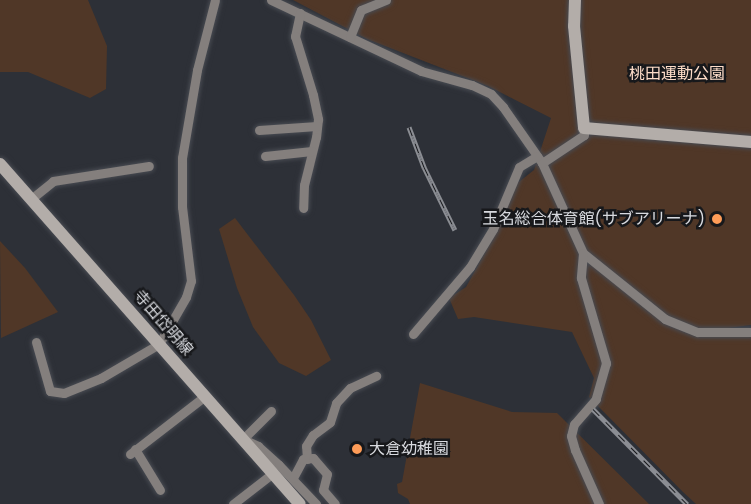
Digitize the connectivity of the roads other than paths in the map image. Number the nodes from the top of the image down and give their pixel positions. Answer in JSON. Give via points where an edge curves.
{"nodes":[{"id":1,"x":215,"y":0,"type":"edge"},
{"id":2,"x":271,"y":0,"type":"edge"},
{"id":3,"x":386,"y":0,"type":"edge"},
{"id":4,"x":575,"y":0,"type":"edge"},
{"id":5,"x":300,"y":13,"type":"junction"},
{"id":6,"x":350,"y":37,"type":"junction"},
{"id":7,"x":317,"y":126,"type":"junction"},
{"id":8,"x":584,"y":128,"type":"junction"},
{"id":9,"x":259,"y":130,"type":"dead end"},
{"id":10,"x":751,"y":142,"type":"edge"},
{"id":11,"x":312,"y":151,"type":"junction"},
{"id":12,"x":265,"y":156,"type":"dead end"},
{"id":13,"x":539,"y":159,"type":"junction"},
{"id":14,"x":0,"y":164,"type":"edge"},
{"id":15,"x":149,"y":166,"type":"dead end"},
{"id":16,"x":31,"y":199,"type":"junction"},
{"id":17,"x":303,"y":208,"type":"dead end"},
{"id":18,"x":583,"y":253,"type":"junction"},
{"id":19,"x":751,"y":332,"type":"edge"},
{"id":20,"x":413,"y":334,"type":"dead end"},
{"id":21,"x":36,"y":342,"type":"dead end"},
{"id":22,"x":159,"y":344,"type":"junction"},
{"id":23,"x":376,"y":376,"type":"dead end"},
{"id":24,"x":205,"y":396,"type":"junction"},
{"id":25,"x":271,"y":411,"type":"dead end"},
{"id":26,"x":243,"y":439,"type":"junction"},
{"id":27,"x":308,"y":459,"type":"junction"},
{"id":28,"x":273,"y":473,"type":"junction"},
{"id":29,"x":293,"y":478,"type":"junction"},
{"id":30,"x":160,"y":490,"type":"dead end"},
{"id":31,"x":323,"y":490,"type":"junction"},
{"id":32,"x":304,"y":499,"type":"edge"},
{"id":33,"x":233,"y":504,"type":"edge"},
{"id":34,"x":316,"y":504,"type":"edge"},
{"id":35,"x":335,"y":504,"type":"edge"},
{"id":36,"x":599,"y":504,"type":"edge"}],
"edges":[{"from":1,"to":22,"type":"street","via":[[197,70],[182,158],[182,207],[191,281]]},
{"from":2,"to":5,"type":"street"},
{"from":3,"to":6,"type":"street","via":[[361,10]]},
{"from":4,"to":8,"type":"main road"},
{"from":5,"to":6,"type":"street"},
{"from":5,"to":7,"type":"street","via":[[295,36],[313,95]]},
{"from":6,"to":13,"type":"street","via":[[421,71],[490,94],[503,106]]},
{"from":7,"to":9,"type":"street"},
{"from":7,"to":11,"type":"street"},
{"from":8,"to":10,"type":"main road"},
{"from":8,"to":13,"type":"street","via":[[584,135]]},
{"from":11,"to":12,"type":"street"},
{"from":11,"to":17,"type":"street"},
{"from":13,"to":18,"type":"street"},
{"from":13,"to":20,"type":"street","via":[[519,167],[493,229],[470,267]]},
{"from":14,"to":16,"type":"main road","name":"寺田岱明線"},
{"from":15,"to":16,"type":"street","via":[[53,181]]},
{"from":16,"to":22,"type":"main road","name":"寺田岱明線"},
{"from":18,"to":19,"type":"street","via":[[665,319],[698,332]]},
{"from":18,"to":36,"type":"street","via":[[581,278],[606,363],[596,399],[574,424],[571,436]]},
{"from":21,"to":22,"type":"street","via":[[50,391],[64,393],[101,378]]},
{"from":22,"to":24,"type":"main road","name":"寺田岱明線"},
{"from":23,"to":27,"type":"street","via":[[351,388],[336,403],[330,422],[306,446]]},
{"from":24,"to":26,"type":"main road","name":"寺田岱明線"},
{"from":24,"to":30,"type":"street","via":[[133,452]]},
{"from":25,"to":26,"type":"street"},
{"from":26,"to":28,"type":"main road","name":"寺田岱明線"},
{"from":26,"to":29,"type":"street","via":[[258,446]]},
{"from":27,"to":29,"type":"street","via":[[303,459]]},
{"from":27,"to":31,"type":"street","via":[[313,458],[327,474]]},
{"from":28,"to":32,"type":"main road","name":"寺田岱明線"},
{"from":28,"to":33,"type":"street"},
{"from":29,"to":32,"type":"street"},
{"from":31,"to":32,"type":"street"},
{"from":31,"to":35,"type":"street"},
{"from":32,"to":34,"type":"street"}]}
